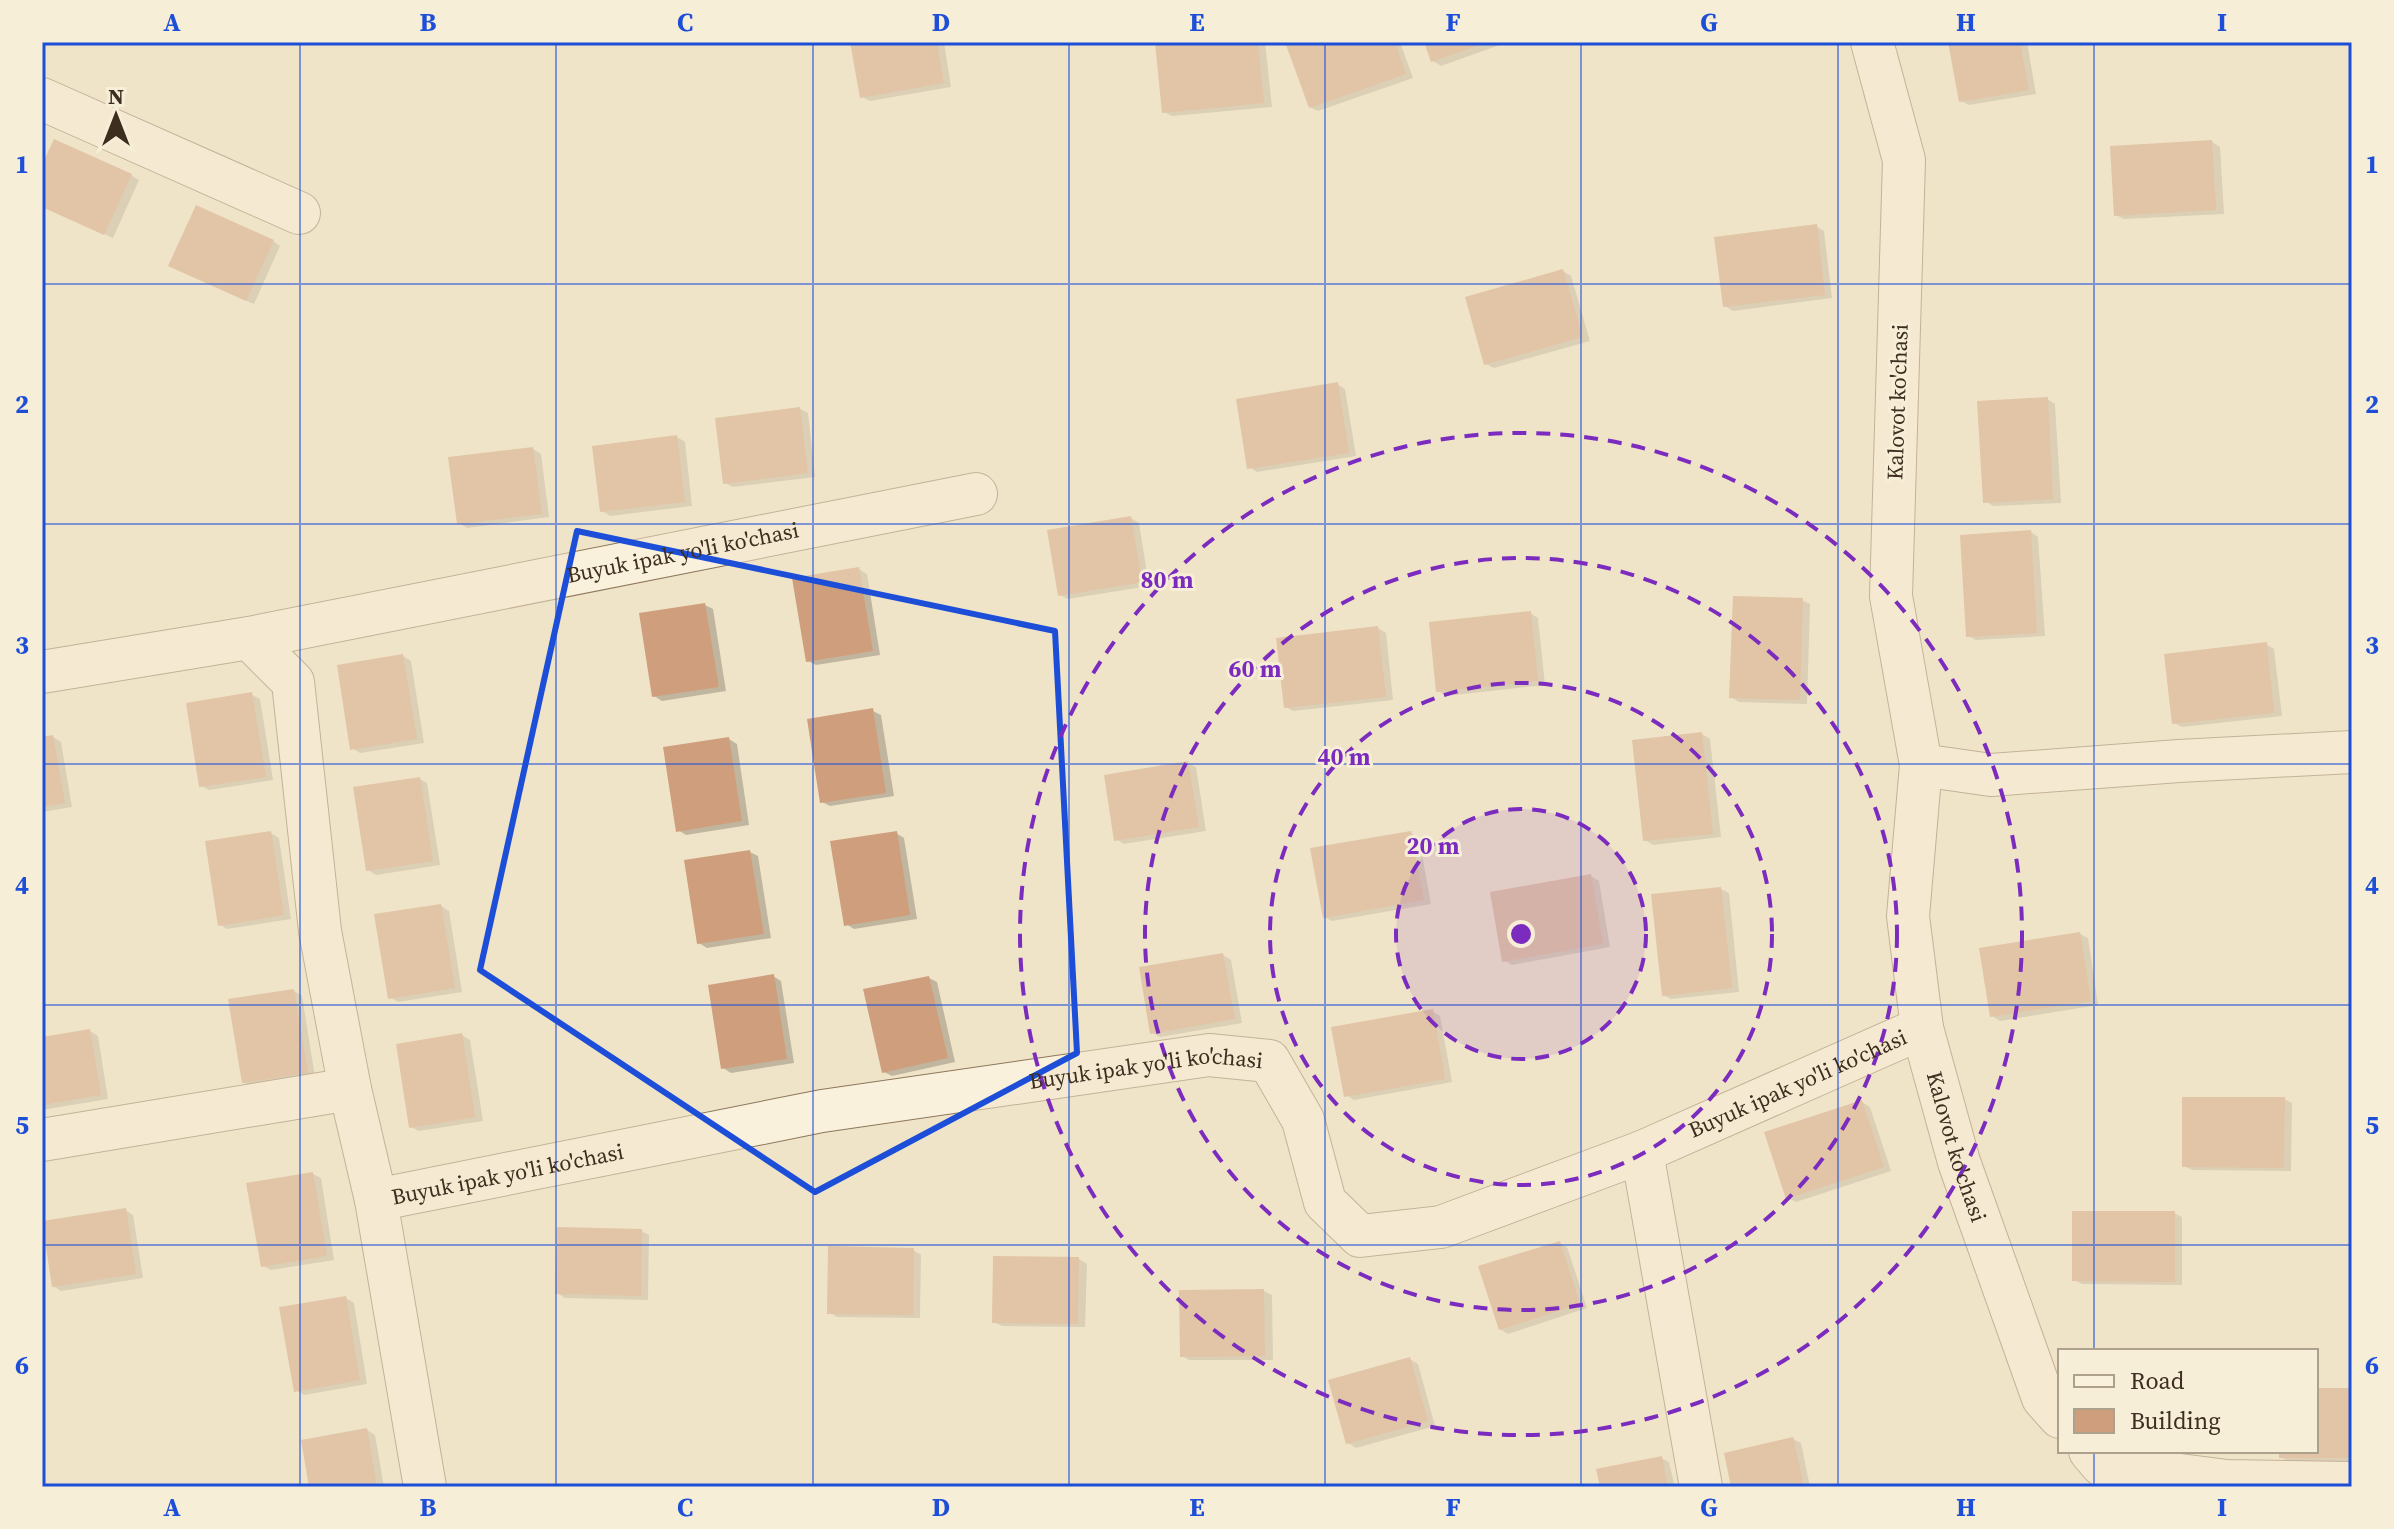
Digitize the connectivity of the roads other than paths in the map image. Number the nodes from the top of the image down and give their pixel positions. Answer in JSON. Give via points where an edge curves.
{"nodes":[{"id":1,"x":1872,"y":42,"type":"edge"},
{"id":2,"x":42,"y":99,"type":"edge"},
{"id":3,"x":299,"y":213,"type":"dead end"},
{"id":4,"x":976,"y":494,"type":"dead end"},
{"id":5,"x":249,"y":638,"type":"junction"},
{"id":6,"x":42,"y":672,"type":"edge"},
{"id":7,"x":2352,"y":752,"type":"edge"},
{"id":8,"x":1921,"y":765,"type":"junction"},
{"id":9,"x":1922,"y":1028,"type":"junction"},
{"id":10,"x":350,"y":1089,"type":"junction"},
{"id":11,"x":42,"y":1140,"type":"edge"},
{"id":12,"x":1642,"y":1152,"type":"junction"},
{"id":13,"x":376,"y":1200,"type":"junction"},
{"id":14,"x":2058,"y":1415,"type":"edge"},
{"id":15,"x":2092,"y":1453,"type":"edge"},
{"id":16,"x":2352,"y":1483,"type":"edge"},
{"id":17,"x":425,"y":1487,"type":"edge"},
{"id":18,"x":1701,"y":1487,"type":"edge"}],
"edges":[{"from":1,"to":8,"type":"street","name":"Kalovot ko'chasi","via":[[1904,160],[1891,596]]},
{"from":2,"to":3,"type":"street"},
{"from":4,"to":5,"type":"street","name":"Buyuk ipak yo'li ko'chasi"},
{"from":5,"to":6,"type":"street","name":"Buyuk ipak yo'li ko'chasi"},
{"from":5,"to":10,"type":"street","name":"Buyuk ipak yo'li ko'chasi","via":[[293,682],[320,931]]},
{"from":7,"to":8,"type":"street","via":[[1991,775]]},
{"from":8,"to":9,"type":"street","name":"Kalovot ko'chasi","via":[[1908,916]]},
{"from":9,"to":12,"type":"street","name":"Buyuk ipak yo'li ko'chasi"},
{"from":9,"to":14,"type":"street","name":"Kalovot ko'chasi","via":[[1959,1162],[2043,1398]]},
{"from":10,"to":11,"type":"street"},
{"from":10,"to":13,"type":"street","name":"Buyuk ipak yo'li ko'chasi"},
{"from":12,"to":13,"type":"street","name":"Buyuk ipak yo'li ko'chasi","via":[[1441,1227],[1360,1236],[1325,1202],[1303,1120],[1269,1061],[1209,1055],[822,1111]]},
{"from":12,"to":18,"type":"street"},
{"from":13,"to":17,"type":"street","name":"Buyuk ipak yo'li ko'chasi"},
{"from":15,"to":16,"type":"street","via":[[2102,1465],[2227,1481]]}]}
